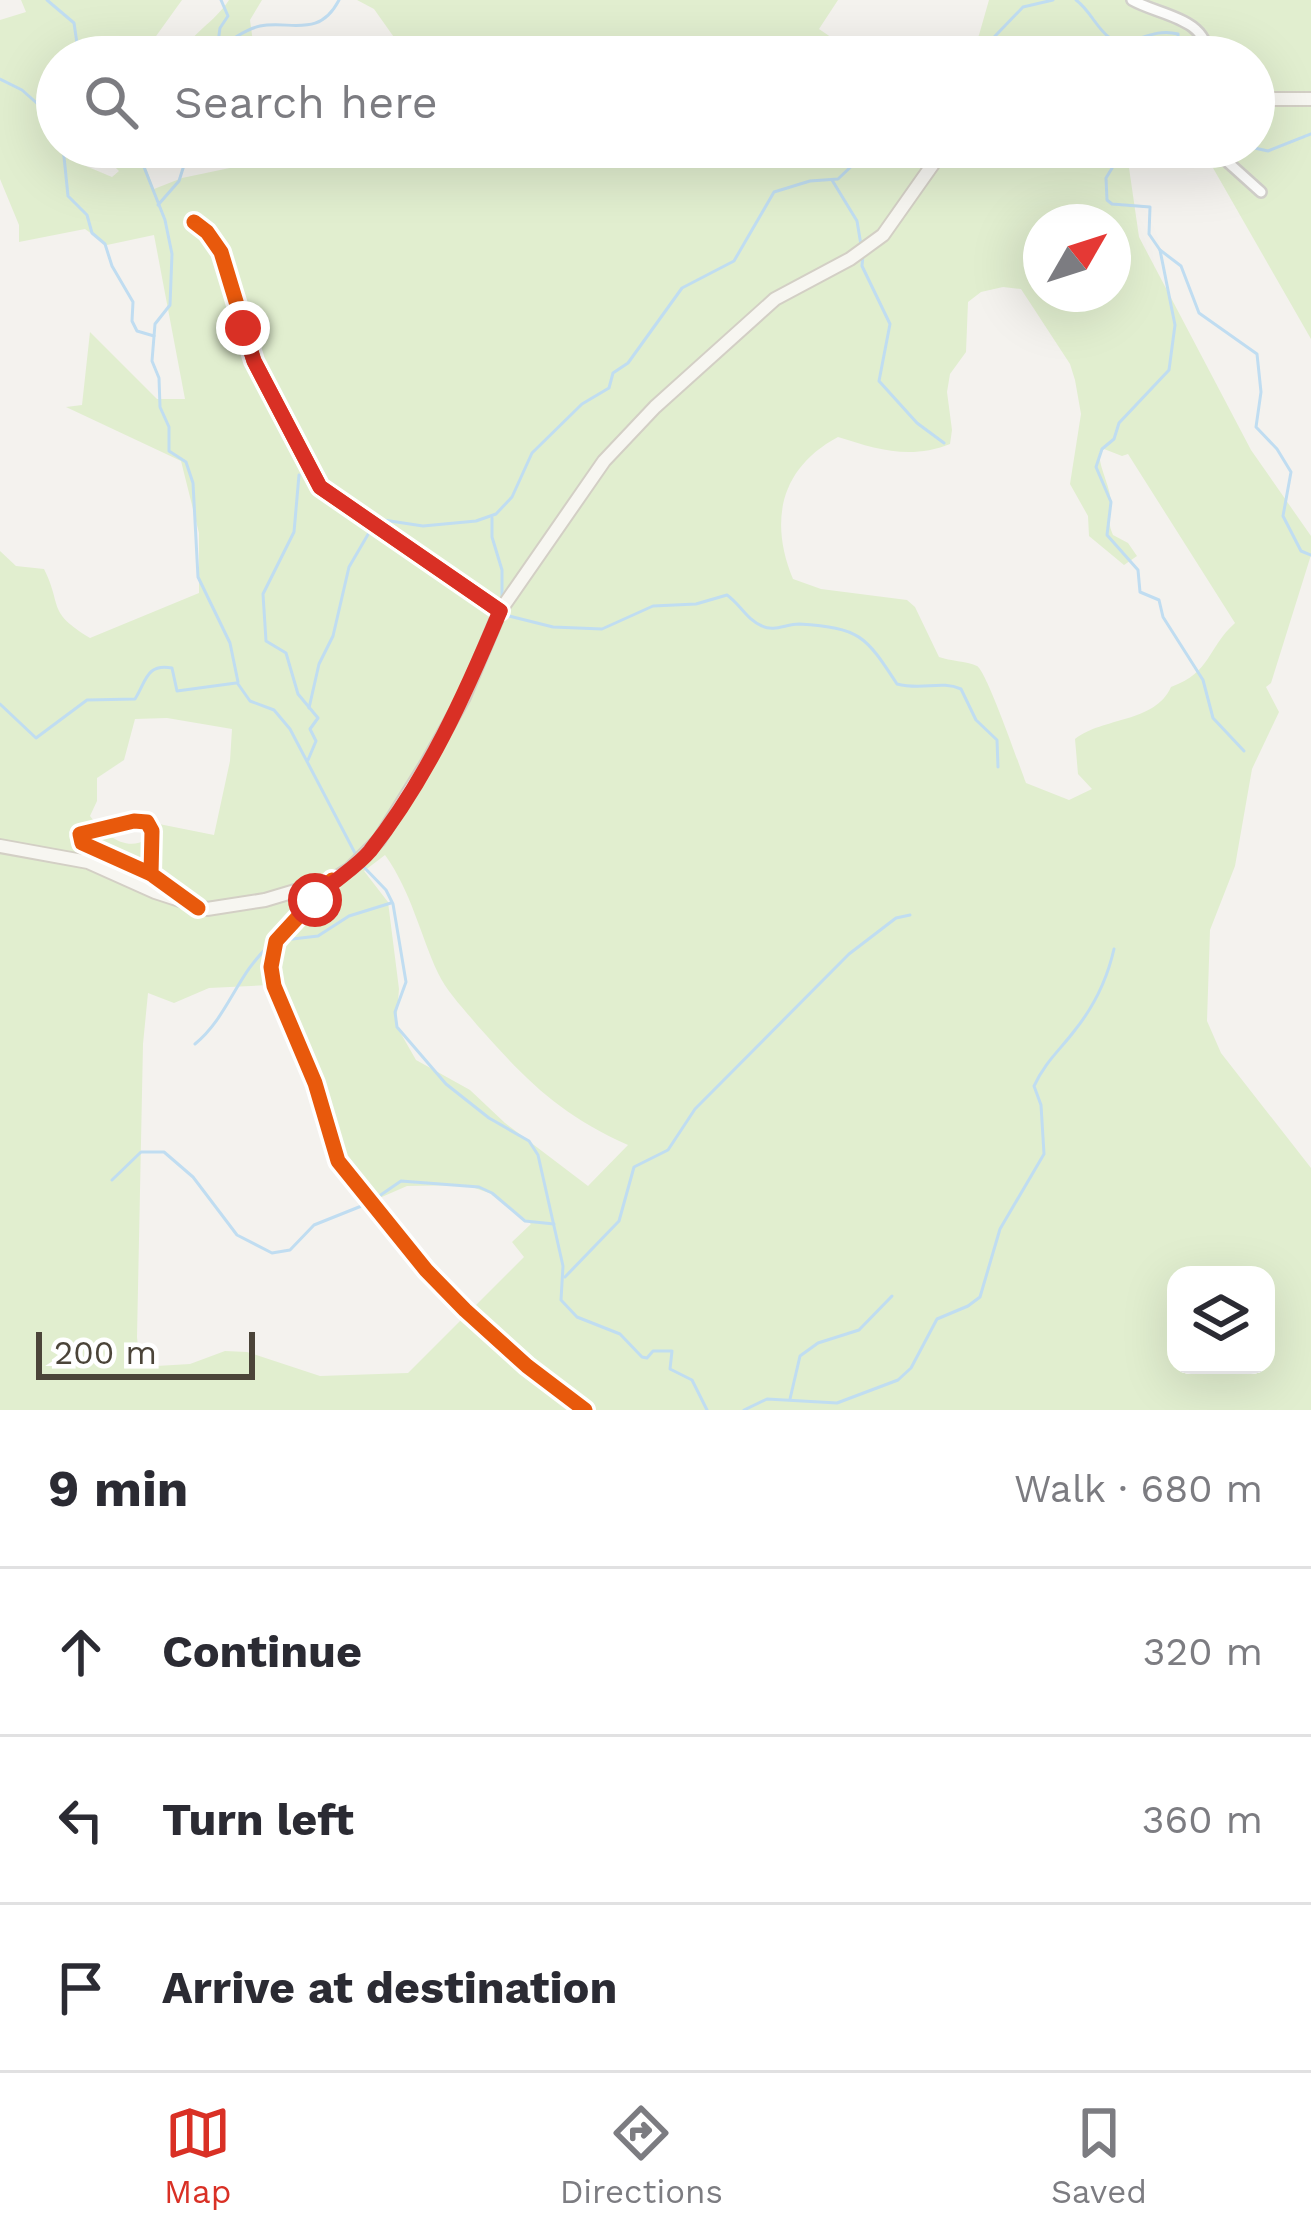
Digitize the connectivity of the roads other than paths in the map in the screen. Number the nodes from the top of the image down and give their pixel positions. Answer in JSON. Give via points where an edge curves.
{"nodes":[{"id":1,"x":1132,"y":0,"type":"edge"},
{"id":2,"x":1202,"y":36,"type":"edge"},
{"id":3,"x":1275,"y":99,"type":"edge"},
{"id":4,"x":1311,"y":99,"type":"edge"},
{"id":5,"x":930,"y":168,"type":"edge"},
{"id":6,"x":1234,"y":168,"type":"edge"},
{"id":7,"x":1261,"y":192,"type":"dead end"},
{"id":8,"x":194,"y":222,"type":"dead end"},
{"id":9,"x":500,"y":611,"type":"junction"},
{"id":10,"x":0,"y":846,"type":"edge"},
{"id":11,"x":152,"y":874,"type":"junction"},
{"id":12,"x":332,"y":880,"type":"junction"},
{"id":13,"x":198,"y":908,"type":"junction"},
{"id":14,"x":584,"y":1410,"type":"edge"}],
"edges":[{"from":1,"to":2,"type":"street"},
{"from":3,"to":4,"type":"main road"},
{"from":5,"to":9,"type":"main road","via":[[883,235],[775,299],[630,431]]},
{"from":6,"to":7,"type":"street"},
{"from":8,"to":9,"type":"street","via":[[221,252],[254,361],[320,487]]},
{"from":9,"to":12,"type":"main road","via":[[427,763],[371,849]]},
{"from":10,"to":13,"type":"main road","via":[[88,862]]},
{"from":11,"to":11,"type":"street","via":[[82,843],[80,834],[147,822]]},
{"from":11,"to":13,"type":"street"},
{"from":12,"to":13,"type":"main road"},
{"from":12,"to":14,"type":"street","via":[[276,941],[272,967],[338,1161],[465,1310]]}]}
